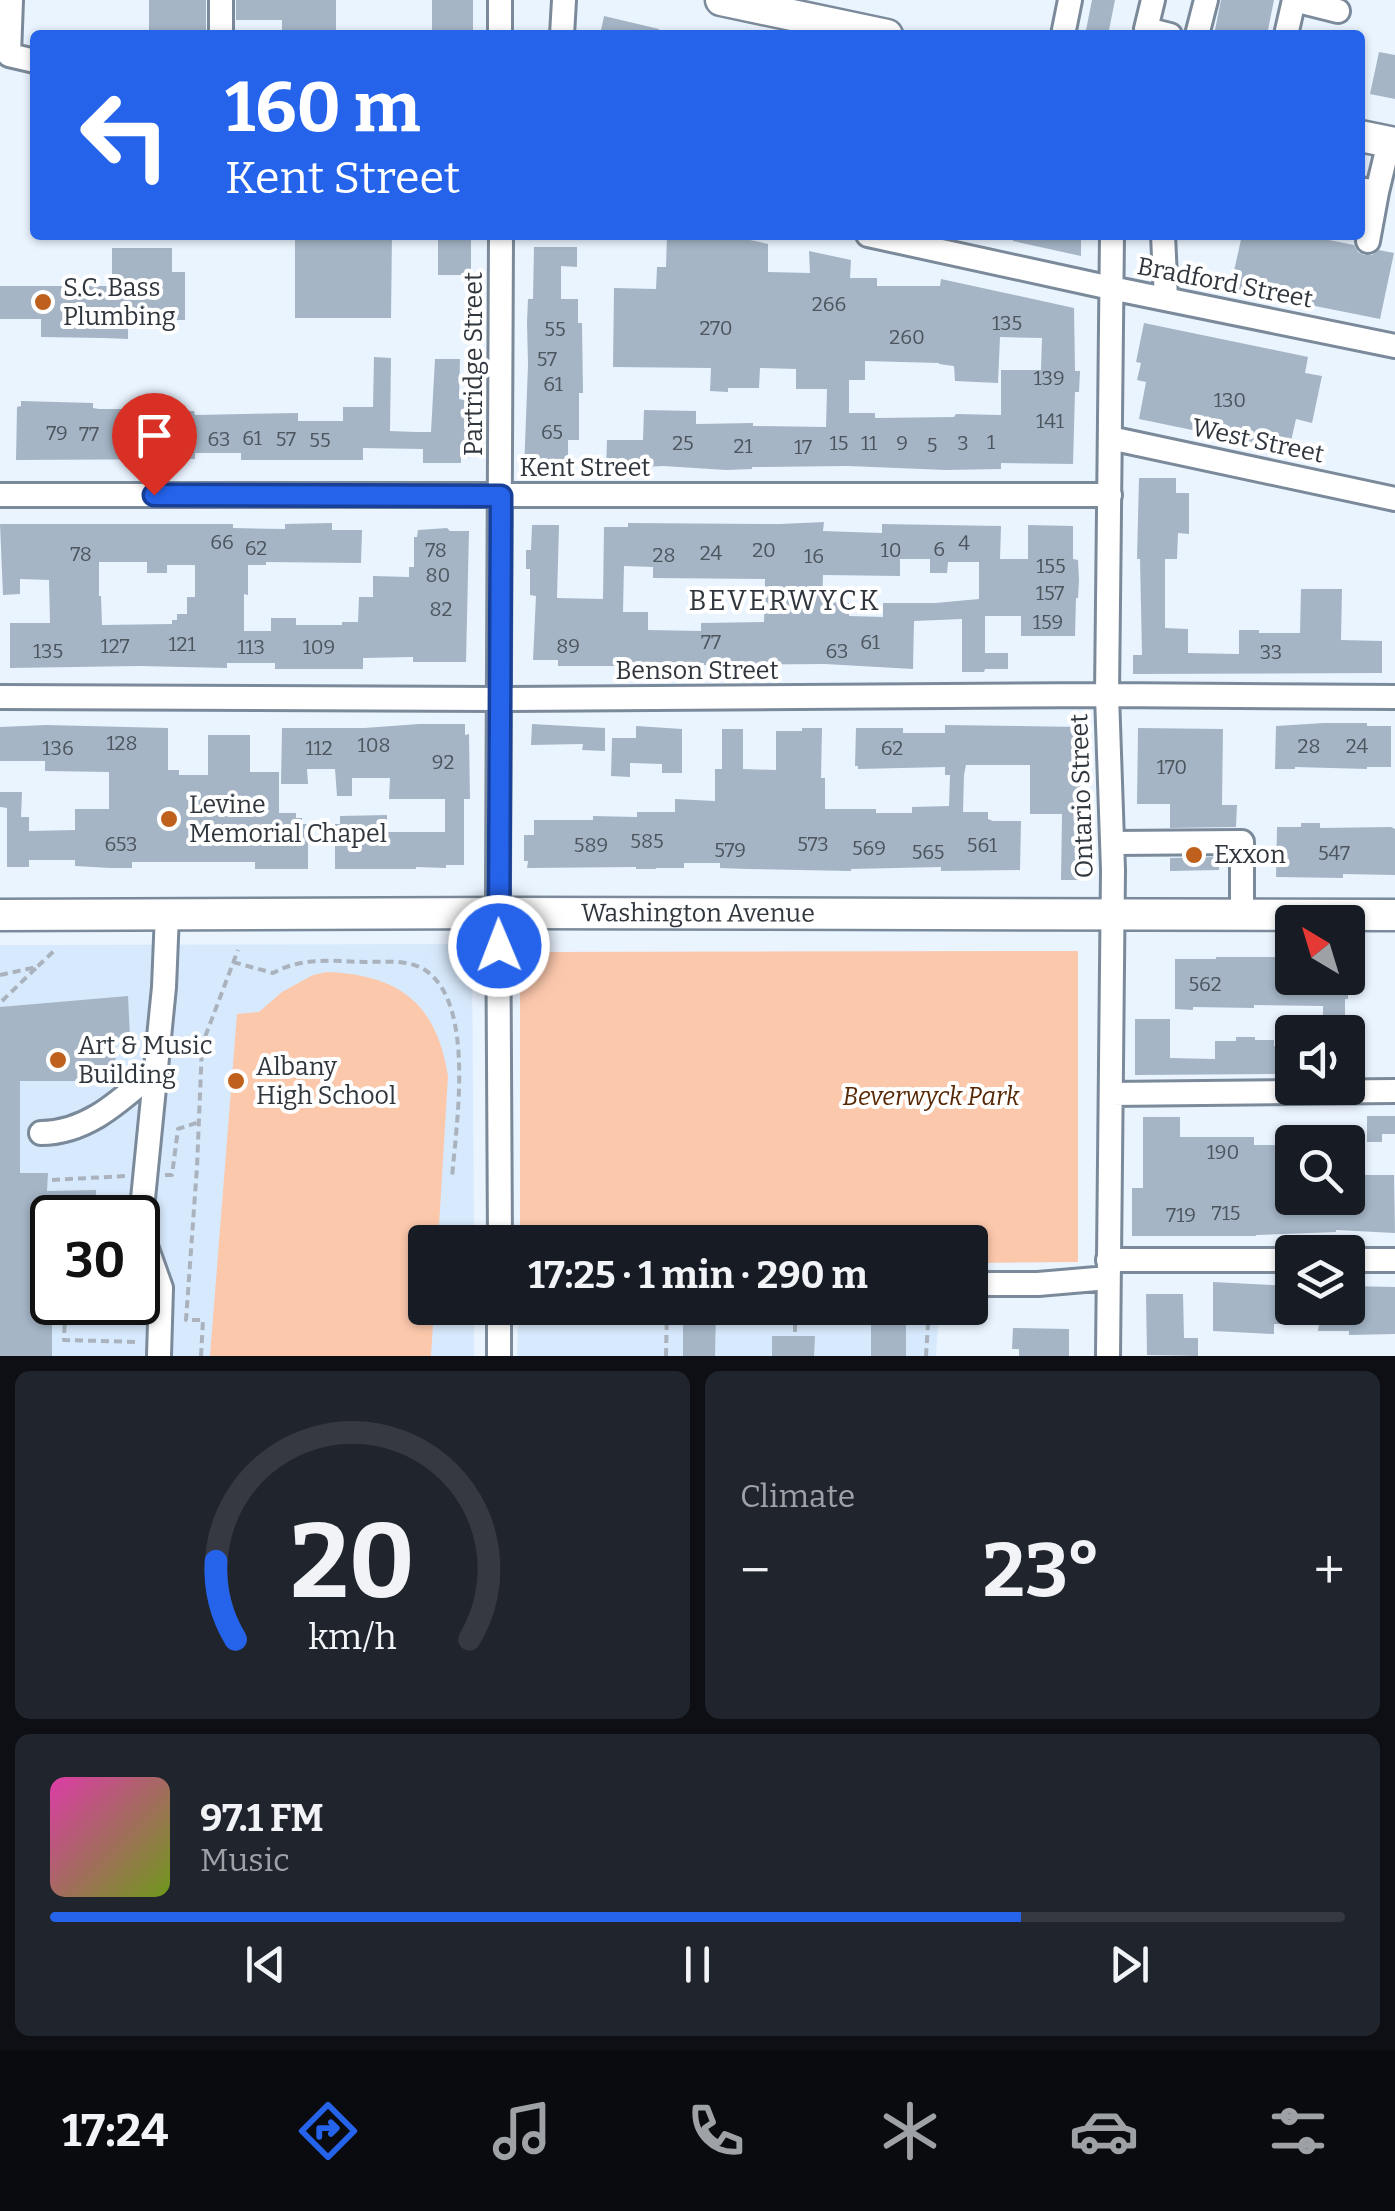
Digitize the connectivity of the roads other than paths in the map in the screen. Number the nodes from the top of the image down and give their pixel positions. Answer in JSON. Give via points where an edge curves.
{"nodes":[{"id":1,"x":11,"y":0,"type":"edge"},
{"id":2,"x":221,"y":0,"type":"edge"},
{"id":3,"x":500,"y":0,"type":"edge"},
{"id":4,"x":564,"y":0,"type":"edge"},
{"id":5,"x":720,"y":0,"type":"edge"},
{"id":6,"x":1070,"y":0,"type":"edge"},
{"id":7,"x":1152,"y":0,"type":"edge"},
{"id":8,"x":1206,"y":0,"type":"edge"},
{"id":9,"x":1339,"y":5,"type":"edge"},
{"id":10,"x":221,"y":30,"type":"edge"},
{"id":11,"x":500,"y":30,"type":"edge"},
{"id":12,"x":562,"y":30,"type":"edge"},
{"id":13,"x":862,"y":30,"type":"edge"},
{"id":14,"x":1064,"y":30,"type":"edge"},
{"id":15,"x":1153,"y":30,"type":"edge"},
{"id":16,"x":1198,"y":30,"type":"edge"},
{"id":17,"x":1287,"y":30,"type":"edge"},
{"id":18,"x":1334,"y":30,"type":"edge"},
{"id":19,"x":30,"y":60,"type":"edge"},
{"id":20,"x":1381,"y":140,"type":"edge"},
{"id":21,"x":1369,"y":191,"type":"edge"},
{"id":22,"x":502,"y":240,"type":"edge"},
{"id":23,"x":891,"y":240,"type":"edge"},
{"id":24,"x":1112,"y":240,"type":"edge"},
{"id":25,"x":1163,"y":240,"type":"edge"},
{"id":26,"x":1368,"y":241,"type":"dead end"},
{"id":27,"x":1111,"y":288,"type":"junction"},
{"id":28,"x":1166,"y":299,"type":"junction"},
{"id":29,"x":1395,"y":346,"type":"edge"},
{"id":30,"x":1110,"y":438,"type":"junction"},
{"id":31,"x":0,"y":494,"type":"edge"},
{"id":32,"x":1110,"y":495,"type":"junction"},
{"id":33,"x":501,"y":496,"type":"junction"},
{"id":34,"x":1395,"y":498,"type":"edge"},
{"id":35,"x":1107,"y":694,"type":"junction"},
{"id":36,"x":0,"y":697,"type":"edge"},
{"id":37,"x":1395,"y":697,"type":"edge"},
{"id":38,"x":499,"y":699,"type":"junction"},
{"id":39,"x":1112,"y":843,"type":"junction"},
{"id":40,"x":498,"y":913,"type":"junction"},
{"id":41,"x":167,"y":914,"type":"junction"},
{"id":42,"x":1111,"y":914,"type":"junction"},
{"id":43,"x":0,"y":915,"type":"edge"},
{"id":44,"x":1242,"y":915,"type":"junction"},
{"id":45,"x":1395,"y":915,"type":"edge"},
{"id":46,"x":156,"y":1070,"type":"junction"},
{"id":47,"x":1395,"y":1092,"type":"edge"},
{"id":48,"x":1111,"y":1094,"type":"junction"},
{"id":49,"x":41,"y":1132,"type":"dead end"},
{"id":50,"x":500,"y":1225,"type":"edge"},
{"id":51,"x":1365,"y":1260,"type":"edge"},
{"id":52,"x":1395,"y":1260,"type":"edge"},
{"id":53,"x":1275,"y":1261,"type":"edge"},
{"id":54,"x":1108,"y":1269,"type":"junction"},
{"id":55,"x":988,"y":1284,"type":"edge"},
{"id":56,"x":499,"y":1325,"type":"edge"},
{"id":57,"x":159,"y":1350,"type":"edge"},
{"id":58,"x":498,"y":1356,"type":"edge"},
{"id":59,"x":1108,"y":1356,"type":"edge"}],
"edges":[{"from":1,"to":19,"type":"street","via":[[9,54]]},
{"from":2,"to":10,"type":"street"},
{"from":3,"to":11,"type":"street"},
{"from":4,"to":12,"type":"street"},
{"from":5,"to":13,"type":"main road"},
{"from":6,"to":14,"type":"street"},
{"from":7,"to":15,"type":"street","via":[[1146,28]]},
{"from":8,"to":16,"type":"street"},
{"from":9,"to":17,"type":"street","via":[[1294,0]]},
{"from":9,"to":18,"type":"street"},
{"from":20,"to":21,"type":"street"},
{"from":21,"to":26,"type":"street"},
{"from":22,"to":33,"type":"street","name":"Partridge Street"},
{"from":23,"to":27,"type":"street","name":"Bradford Street"},
{"from":24,"to":27,"type":"street","name":"Ontario Street"},
{"from":25,"to":28,"type":"street"},
{"from":27,"to":28,"type":"street","name":"Bradford Street"},
{"from":27,"to":30,"type":"street","name":"Ontario Street"},
{"from":28,"to":29,"type":"street","name":"Bradford Street"},
{"from":30,"to":32,"type":"street","name":"Ontario Street"},
{"from":30,"to":34,"type":"street","name":"West Street"},
{"from":31,"to":33,"type":"street","name":"Kent Street"},
{"from":32,"to":33,"type":"street","name":"Kent Street"},
{"from":32,"to":35,"type":"street","name":"Ontario Street"},
{"from":33,"to":38,"type":"street","name":"Partridge Street"},
{"from":35,"to":37,"type":"street","name":"Benson Street"},
{"from":35,"to":38,"type":"street","name":"Benson Street"},
{"from":35,"to":39,"type":"street","name":"Ontario Street"},
{"from":36,"to":38,"type":"street","name":"Benson Street"},
{"from":38,"to":40,"type":"street","name":"Partridge Street"},
{"from":39,"to":42,"type":"street","name":"Ontario Street"},
{"from":39,"to":44,"type":"street","via":[[1242,842]]},
{"from":40,"to":41,"type":"main road","name":"Washington Avenue"},
{"from":40,"to":42,"type":"main road","name":"Washington Avenue"},
{"from":40,"to":50,"type":"street","name":"Partridge Street"},
{"from":41,"to":43,"type":"main road","name":"Washington Avenue"},
{"from":41,"to":46,"type":"street"},
{"from":42,"to":44,"type":"main road","name":"Washington Avenue"},
{"from":42,"to":48,"type":"street","name":"Ontario Street"},
{"from":44,"to":45,"type":"main road","name":"Washington Avenue"},
{"from":46,"to":49,"type":"street","via":[[81,1125]]},
{"from":46,"to":57,"type":"street","via":[[140,1229],[161,1288]]},
{"from":47,"to":48,"type":"street"},
{"from":48,"to":54,"type":"street","name":"Ontario Street"},
{"from":51,"to":52,"type":"street"},
{"from":53,"to":54,"type":"street"},
{"from":54,"to":55,"type":"street","via":[[1038,1284]]},
{"from":54,"to":59,"type":"street","name":"Ontario Street"},
{"from":56,"to":58,"type":"street"}]}
